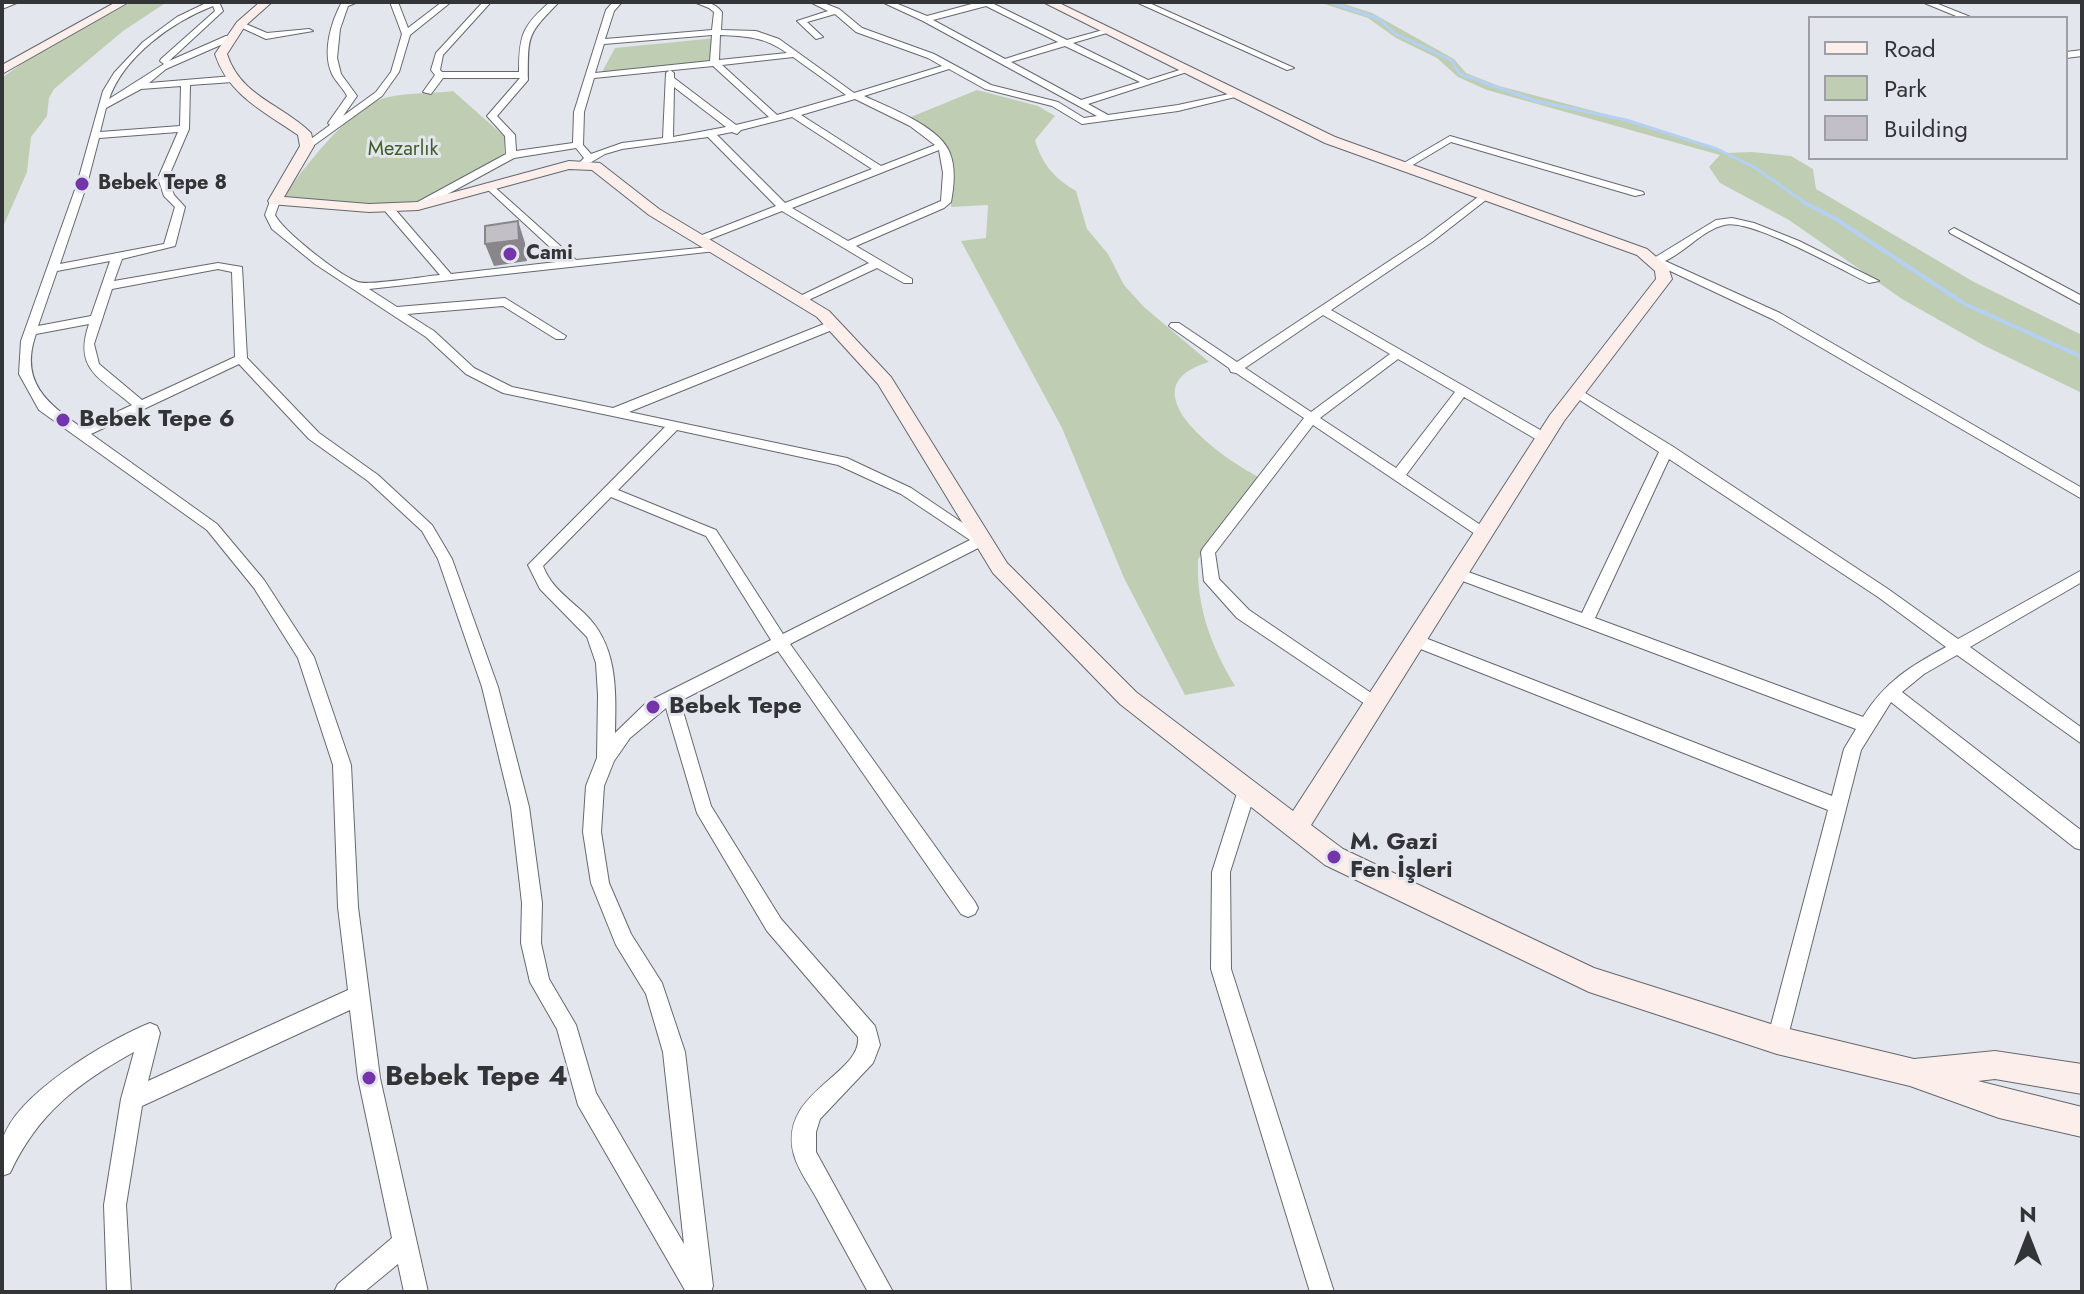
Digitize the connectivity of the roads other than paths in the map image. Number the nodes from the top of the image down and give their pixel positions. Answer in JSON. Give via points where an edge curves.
{"nodes":[{"id":1,"x":15,"y":2,"type":"edge"},
{"id":2,"x":116,"y":2,"type":"edge"},
{"id":3,"x":124,"y":2,"type":"edge"},
{"id":4,"x":214,"y":2,"type":"edge"},
{"id":5,"x":267,"y":2,"type":"edge"},
{"id":6,"x":354,"y":2,"type":"edge"},
{"id":7,"x":394,"y":2,"type":"edge"},
{"id":8,"x":447,"y":2,"type":"edge"},
{"id":9,"x":487,"y":2,"type":"edge"},
{"id":10,"x":555,"y":2,"type":"edge"},
{"id":11,"x":618,"y":2,"type":"edge"},
{"id":12,"x":698,"y":2,"type":"edge"},
{"id":13,"x":814,"y":2,"type":"edge"},
{"id":14,"x":886,"y":2,"type":"edge"},
{"id":15,"x":1048,"y":2,"type":"edge"},
{"id":16,"x":1140,"y":2,"type":"edge"},
{"id":17,"x":1926,"y":2,"type":"edge"},
{"id":18,"x":989,"y":3,"type":"edge"},
{"id":19,"x":2,"y":7,"type":"edge"},
{"id":20,"x":836,"y":11,"type":"junction"},
{"id":21,"x":943,"y":14,"type":"junction"},
{"id":22,"x":1964,"y":16,"type":"edge"},
{"id":23,"x":926,"y":19,"type":"junction"},
{"id":24,"x":1107,"y":30,"type":"junction"},
{"id":25,"x":235,"y":31,"type":"junction"},
{"id":26,"x":309,"y":31,"type":"dead end"},
{"id":27,"x":716,"y":32,"type":"junction"},
{"id":28,"x":406,"y":34,"type":"junction"},
{"id":29,"x":819,"y":37,"type":"dead end"},
{"id":30,"x":601,"y":42,"type":"junction"},
{"id":31,"x":1068,"y":42,"type":"junction"},
{"id":32,"x":2082,"y":53,"type":"edge"},
{"id":33,"x":791,"y":55,"type":"junction"},
{"id":34,"x":2068,"y":56,"type":"edge"},
{"id":35,"x":2082,"y":60,"type":"edge"},
{"id":36,"x":714,"y":62,"type":"junction"},
{"id":37,"x":1003,"y":62,"type":"junction"},
{"id":38,"x":2,"y":64,"type":"edge"},
{"id":39,"x":950,"y":66,"type":"junction"},
{"id":40,"x":163,"y":67,"type":"junction"},
{"id":41,"x":669,"y":67,"type":"junction"},
{"id":42,"x":1290,"y":68,"type":"dead end"},
{"id":43,"x":2,"y":70,"type":"edge"},
{"id":44,"x":1189,"y":70,"type":"junction"},
{"id":45,"x":440,"y":75,"type":"junction"},
{"id":46,"x":524,"y":75,"type":"junction"},
{"id":47,"x":590,"y":76,"type":"junction"},
{"id":48,"x":233,"y":79,"type":"junction"},
{"id":49,"x":671,"y":80,"type":"junction"},
{"id":50,"x":1148,"y":83,"type":"junction"},
{"id":51,"x":186,"y":84,"type":"junction"},
{"id":52,"x":139,"y":86,"type":"junction"},
{"id":53,"x":428,"y":92,"type":"dead end"},
{"id":54,"x":1238,"y":95,"type":"junction"},
{"id":55,"x":854,"y":96,"type":"junction"},
{"id":56,"x":1079,"y":104,"type":"junction"},
{"id":57,"x":102,"y":107,"type":"junction"},
{"id":58,"x":794,"y":114,"type":"junction"},
{"id":59,"x":1105,"y":117,"type":"junction"},
{"id":60,"x":776,"y":119,"type":"junction"},
{"id":61,"x":184,"y":129,"type":"junction"},
{"id":62,"x":737,"y":131,"type":"junction"},
{"id":63,"x":324,"y":134,"type":"junction"},
{"id":64,"x":97,"y":135,"type":"junction"},
{"id":65,"x":711,"y":135,"type":"junction"},
{"id":66,"x":668,"y":140,"type":"junction"},
{"id":67,"x":307,"y":146,"type":"junction"},
{"id":68,"x":941,"y":146,"type":"junction"},
{"id":69,"x":511,"y":155,"type":"junction"},
{"id":70,"x":584,"y":156,"type":"junction"},
{"id":71,"x":1402,"y":167,"type":"junction"},
{"id":72,"x":879,"y":169,"type":"junction"},
{"id":73,"x":490,"y":186,"type":"junction"},
{"id":74,"x":1639,"y":194,"type":"dead end"},
{"id":75,"x":1486,"y":196,"type":"junction"},
{"id":76,"x":275,"y":201,"type":"junction"},
{"id":77,"x":418,"y":206,"type":"junction"},
{"id":78,"x":783,"y":207,"type":"junction"},
{"id":79,"x":389,"y":209,"type":"junction"},
{"id":80,"x":1954,"y":231,"type":"dead end"},
{"id":81,"x":708,"y":243,"type":"junction"},
{"id":82,"x":846,"y":246,"type":"junction"},
{"id":83,"x":117,"y":256,"type":"junction"},
{"id":84,"x":1656,"y":261,"type":"junction"},
{"id":85,"x":878,"y":263,"type":"junction"},
{"id":86,"x":574,"y":264,"type":"junction"},
{"id":87,"x":51,"y":269,"type":"junction"},
{"id":88,"x":449,"y":278,"type":"junction"},
{"id":89,"x":908,"y":281,"type":"dead end"},
{"id":90,"x":1873,"y":281,"type":"dead end"},
{"id":91,"x":108,"y":286,"type":"junction"},
{"id":92,"x":360,"y":287,"type":"junction"},
{"id":93,"x":800,"y":300,"type":"junction"},
{"id":94,"x":2082,"y":301,"type":"edge"},
{"id":95,"x":1323,"y":310,"type":"junction"},
{"id":96,"x":397,"y":311,"type":"junction"},
{"id":97,"x":97,"y":319,"type":"junction"},
{"id":98,"x":833,"y":325,"type":"junction"},
{"id":99,"x":1175,"y":326,"type":"dead end"},
{"id":100,"x":31,"y":331,"type":"junction"},
{"id":101,"x":560,"y":336,"type":"dead end"},
{"id":102,"x":1397,"y":354,"type":"junction"},
{"id":103,"x":241,"y":359,"type":"junction"},
{"id":104,"x":1235,"y":369,"type":"junction"},
{"id":105,"x":1461,"y":392,"type":"junction"},
{"id":106,"x":1577,"y":392,"type":"junction"},
{"id":107,"x":140,"y":405,"type":"junction"},
{"id":108,"x":614,"y":413,"type":"junction"},
{"id":109,"x":1310,"y":419,"type":"junction"},
{"id":110,"x":675,"y":425,"type":"junction"},
{"id":111,"x":82,"y":433,"type":"junction"},
{"id":112,"x":1544,"y":438,"type":"junction"},
{"id":113,"x":1667,"y":449,"type":"junction"},
{"id":114,"x":1397,"y":477,"type":"junction"},
{"id":115,"x":608,"y":491,"type":"junction"},
{"id":116,"x":2082,"y":494,"type":"edge"},
{"id":117,"x":1483,"y":533,"type":"junction"},
{"id":118,"x":981,"y":540,"type":"junction"},
{"id":119,"x":1457,"y":573,"type":"junction"},
{"id":120,"x":2082,"y":575,"type":"edge"},
{"id":121,"x":1586,"y":621,"type":"junction"},
{"id":122,"x":779,"y":640,"type":"junction"},
{"id":123,"x":1414,"y":640,"type":"junction"},
{"id":124,"x":1957,"y":646,"type":"junction"},
{"id":125,"x":1890,"y":692,"type":"junction"},
{"id":126,"x":671,"y":697,"type":"junction"},
{"id":127,"x":1374,"y":704,"type":"junction"},
{"id":128,"x":1865,"y":725,"type":"junction"},
{"id":129,"x":2082,"y":737,"type":"edge"},
{"id":130,"x":606,"y":758,"type":"junction"},
{"id":131,"x":1247,"y":790,"type":"junction"},
{"id":132,"x":1838,"y":806,"type":"junction"},
{"id":133,"x":1296,"y":827,"type":"junction"},
{"id":134,"x":2082,"y":842,"type":"edge"},
{"id":135,"x":968,"y":908,"type":"dead end"},
{"id":136,"x":358,"y":996,"type":"junction"},
{"id":137,"x":1777,"y":1040,"type":"junction"},
{"id":138,"x":1910,"y":1072,"type":"junction"},
{"id":139,"x":2082,"y":1079,"type":"edge"},
{"id":140,"x":132,"y":1099,"type":"junction"},
{"id":141,"x":2082,"y":1122,"type":"edge"},
{"id":142,"x":2,"y":1165,"type":"edge"},
{"id":143,"x":404,"y":1243,"type":"junction"},
{"id":144,"x":119,"y":1292,"type":"edge"},
{"id":145,"x":346,"y":1292,"type":"edge"},
{"id":146,"x":416,"y":1292,"type":"edge"},
{"id":147,"x":700,"y":1292,"type":"edge"},
{"id":148,"x":881,"y":1292,"type":"edge"},
{"id":149,"x":1322,"y":1292,"type":"edge"}],
"edges":[{"from":1,"to":19,"type":"street"},
{"from":2,"to":38,"type":"street"},
{"from":3,"to":43,"type":"street"},
{"from":4,"to":40,"type":"street","via":[[219,11]]},
{"from":4,"to":57,"type":"street","via":[[189,10],[146,46],[111,80]]},
{"from":5,"to":25,"type":"street"},
{"from":6,"to":63,"type":"street","via":[[345,4],[337,17],[332,57],[352,96]]},
{"from":7,"to":28,"type":"street"},
{"from":8,"to":28,"type":"street"},
{"from":9,"to":45,"type":"street","via":[[439,55],[435,70]]},
{"from":10,"to":46,"type":"street","via":[[522,37]]},
{"from":11,"to":30,"type":"street","via":[[610,10]]},
{"from":12,"to":27,"type":"street","via":[[717,8]]},
{"from":13,"to":20,"type":"street"},
{"from":14,"to":21,"type":"street"},
{"from":14,"to":23,"type":"street"},
{"from":15,"to":24,"type":"street"},
{"from":16,"to":42,"type":"street"},
{"from":17,"to":22,"type":"street"},
{"from":18,"to":21,"type":"street"},
{"from":18,"to":31,"type":"street"},
{"from":20,"to":29,"type":"street","via":[[801,21]]},
{"from":20,"to":39,"type":"street","via":[[859,30]]},
{"from":21,"to":23,"type":"street"},
{"from":23,"to":37,"type":"street"},
{"from":24,"to":31,"type":"street"},
{"from":24,"to":44,"type":"street"},
{"from":25,"to":26,"type":"street","via":[[266,36]]},
{"from":25,"to":40,"type":"street"},
{"from":25,"to":48,"type":"street","via":[[221,54]]},
{"from":27,"to":30,"type":"street"},
{"from":27,"to":33,"type":"street","via":[[756,34],[776,41]]},
{"from":27,"to":36,"type":"street"},
{"from":28,"to":63,"type":"street","via":[[395,72],[379,94]]},
{"from":30,"to":47,"type":"street"},
{"from":31,"to":37,"type":"street"},
{"from":31,"to":50,"type":"street"},
{"from":32,"to":34,"type":"street"},
{"from":33,"to":36,"type":"street"},
{"from":33,"to":55,"type":"street"},
{"from":34,"to":35,"type":"street"},
{"from":36,"to":41,"type":"street"},
{"from":36,"to":60,"type":"street"},
{"from":37,"to":56,"type":"street"},
{"from":39,"to":55,"type":"street"},
{"from":39,"to":59,"type":"street","via":[[988,87],[1055,104],[1082,121]]},
{"from":40,"to":52,"type":"street"},
{"from":41,"to":47,"type":"street"},
{"from":41,"to":49,"type":"street"},
{"from":44,"to":50,"type":"street"},
{"from":44,"to":54,"type":"street"},
{"from":45,"to":46,"type":"street"},
{"from":45,"to":53,"type":"street"},
{"from":46,"to":69,"type":"street","via":[[492,116],[510,135]]},
{"from":47,"to":70,"type":"street","via":[[579,112]]},
{"from":48,"to":51,"type":"street"},
{"from":48,"to":67,"type":"street","via":[[304,133]]},
{"from":49,"to":62,"type":"street"},
{"from":49,"to":66,"type":"street"},
{"from":50,"to":56,"type":"street"},
{"from":51,"to":52,"type":"street"},
{"from":51,"to":61,"type":"street"},
{"from":52,"to":57,"type":"street"},
{"from":54,"to":59,"type":"street"},
{"from":54,"to":71,"type":"street","via":[[1330,140]]},
{"from":55,"to":58,"type":"street"},
{"from":55,"to":68,"type":"street","via":[[887,110]]},
{"from":56,"to":59,"type":"street"},
{"from":57,"to":64,"type":"street"},
{"from":58,"to":60,"type":"street"},
{"from":58,"to":72,"type":"street"},
{"from":60,"to":62,"type":"street"},
{"from":61,"to":64,"type":"street"},
{"from":61,"to":83,"type":"street","via":[[161,178],[164,194],[180,207],[169,246]]},
{"from":62,"to":65,"type":"street"},
{"from":63,"to":67,"type":"street"},
{"from":64,"to":87,"type":"street"},
{"from":65,"to":66,"type":"street"},
{"from":65,"to":78,"type":"street"},
{"from":66,"to":70,"type":"street"},
{"from":67,"to":76,"type":"street"},
{"from":68,"to":72,"type":"street"},
{"from":68,"to":82,"type":"street","via":[[946,202]]},
{"from":69,"to":70,"type":"street"},
{"from":69,"to":77,"type":"street"},
{"from":70,"to":73,"type":"street"},
{"from":70,"to":81,"type":"street","via":[[654,212]]},
{"from":71,"to":74,"type":"street","via":[[1450,139]]},
{"from":71,"to":75,"type":"street"},
{"from":72,"to":78,"type":"street"},
{"from":73,"to":77,"type":"street"},
{"from":73,"to":86,"type":"street"},
{"from":75,"to":84,"type":"street"},
{"from":75,"to":95,"type":"street"},
{"from":76,"to":79,"type":"street"},
{"from":76,"to":92,"type":"street","via":[[270,215],[276,227]]},
{"from":77,"to":79,"type":"street"},
{"from":78,"to":81,"type":"street"},
{"from":78,"to":82,"type":"street"},
{"from":79,"to":88,"type":"street"},
{"from":80,"to":94,"type":"street"},
{"from":81,"to":86,"type":"street"},
{"from":81,"to":93,"type":"street"},
{"from":82,"to":85,"type":"street"},
{"from":83,"to":87,"type":"street"},
{"from":83,"to":91,"type":"street"},
{"from":84,"to":90,"type":"street","via":[[1675,254],[1720,221],[1733,220]]},
{"from":84,"to":106,"type":"street","via":[[1664,279]]},
{"from":84,"to":116,"type":"street","via":[[1776,316]]},
{"from":85,"to":89,"type":"street"},
{"from":85,"to":93,"type":"street"},
{"from":86,"to":88,"type":"street"},
{"from":87,"to":100,"type":"street"},
{"from":88,"to":92,"type":"street"},
{"from":91,"to":97,"type":"street"},
{"from":91,"to":103,"type":"street","via":[[235,267]]},
{"from":92,"to":96,"type":"street"},
{"from":93,"to":98,"type":"street"},
{"from":95,"to":102,"type":"street"},
{"from":95,"to":104,"type":"street"},
{"from":96,"to":101,"type":"street","via":[[505,302]]},
{"from":96,"to":108,"type":"street","via":[[470,371],[508,390]]},
{"from":97,"to":100,"type":"street"},
{"from":97,"to":107,"type":"street","via":[[88,344],[93,365]]},
{"from":98,"to":108,"type":"street"},
{"from":98,"to":118,"type":"street","via":[[885,381]]},
{"from":99,"to":104,"type":"street"},
{"from":100,"to":111,"type":"street","via":[[25,374],[44,407]]},
{"from":102,"to":105,"type":"street"},
{"from":102,"to":109,"type":"street"},
{"from":103,"to":107,"type":"street"},
{"from":103,"to":147,"type":"street","via":[[314,436],[373,478],[427,528],[445,559],[490,687],[520,807],[532,903],[531,943],[540,982],[566,1025],[586,1097]]},
{"from":104,"to":109,"type":"street"},
{"from":105,"to":112,"type":"street"},
{"from":105,"to":114,"type":"street"},
{"from":106,"to":112,"type":"street"},
{"from":106,"to":113,"type":"street"},
{"from":107,"to":111,"type":"street"},
{"from":108,"to":110,"type":"street"},
{"from":109,"to":114,"type":"street"},
{"from":109,"to":127,"type":"street","via":[[1208,552],[1212,581],[1243,614]]},
{"from":110,"to":115,"type":"street"},
{"from":110,"to":118,"type":"street","via":[[842,461],[906,491]]},
{"from":111,"to":136,"type":"street","via":[[212,527],[259,584],[306,657],[342,765]]},
{"from":112,"to":117,"type":"street"},
{"from":113,"to":121,"type":"street"},
{"from":113,"to":124,"type":"street"},
{"from":114,"to":117,"type":"street"},
{"from":115,"to":122,"type":"street","via":[[711,533]]},
{"from":115,"to":130,"type":"street","via":[[535,565],[559,602],[592,632],[603,653]]},
{"from":117,"to":119,"type":"street"},
{"from":118,"to":122,"type":"street"},
{"from":118,"to":131,"type":"street","via":[[1000,568],[1128,698]]},
{"from":119,"to":121,"type":"street"},
{"from":119,"to":123,"type":"street"},
{"from":120,"to":124,"type":"street"},
{"from":121,"to":128,"type":"street"},
{"from":122,"to":126,"type":"street"},
{"from":122,"to":135,"type":"street"},
{"from":123,"to":127,"type":"street"},
{"from":123,"to":132,"type":"street"},
{"from":124,"to":125,"type":"street"},
{"from":124,"to":129,"type":"street"},
{"from":125,"to":128,"type":"street"},
{"from":125,"to":134,"type":"street"},
{"from":126,"to":130,"type":"street","via":[[624,733]]},
{"from":126,"to":148,"type":"street","via":[[703,808],[774,925],[868,1033],[870,1047],[864,1060],[810,1113],[805,1154]]},
{"from":127,"to":133,"type":"street"},
{"from":128,"to":132,"type":"street"},
{"from":130,"to":147,"type":"street","via":[[595,786],[592,832],[600,883],[623,939],[655,990],[674,1052]]},
{"from":131,"to":133,"type":"street"},
{"from":131,"to":149,"type":"street","via":[[1221,872],[1221,969]]},
{"from":132,"to":137,"type":"street"},
{"from":133,"to":137,"type":"street","via":[[1334,857],[1589,979]]},
{"from":136,"to":140,"type":"street"},
{"from":136,"to":143,"type":"street","via":[[369,1078]]},
{"from":137,"to":138,"type":"street"},
{"from":138,"to":139,"type":"street","via":[[1995,1065]]},
{"from":138,"to":141,"type":"street","via":[[1999,1103]]},
{"from":140,"to":142,"type":"street","via":[[150,1033],[84,1067],[53,1092],[26,1121]]},
{"from":140,"to":144,"type":"street","via":[[115,1205]]},
{"from":143,"to":145,"type":"street"},
{"from":143,"to":146,"type":"street"}]}
